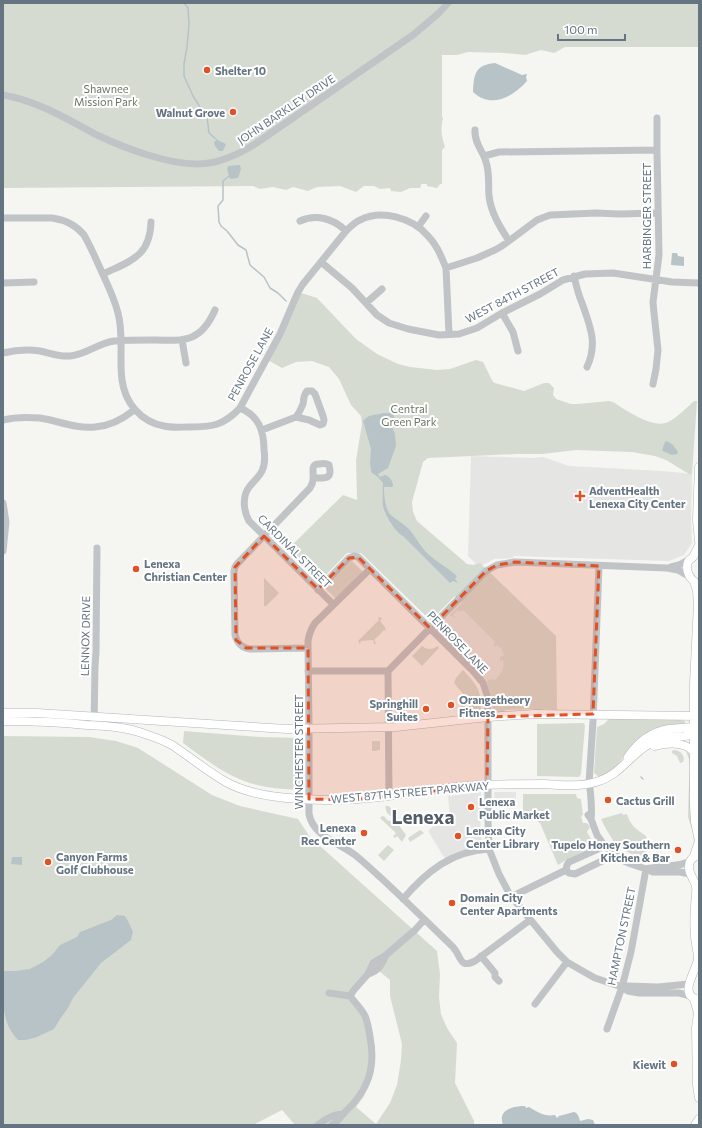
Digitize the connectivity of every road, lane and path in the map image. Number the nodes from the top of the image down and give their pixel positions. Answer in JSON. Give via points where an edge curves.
{"nodes":[{"id":1,"x":448,"y":3,"type":"edge"},
{"id":2,"x":3,"y":95,"type":"edge"},
{"id":3,"x":657,"y":118,"type":"dead end"},
{"id":4,"x":475,"y":130,"type":"dead end"},
{"id":5,"x":657,"y":150,"type":"junction"},
{"id":6,"x":484,"y":156,"type":"junction"},
{"id":7,"x":658,"y":213,"type":"junction"},
{"id":8,"x":426,"y":216,"type":"dead end"},
{"id":9,"x":3,"y":218,"type":"edge"},
{"id":10,"x":300,"y":221,"type":"dead end"},
{"id":11,"x":151,"y":222,"type":"dead end"},
{"id":12,"x":418,"y":227,"type":"junction"},
{"id":13,"x":346,"y":231,"type":"junction"},
{"id":14,"x":509,"y":241,"type":"junction"},
{"id":15,"x":321,"y":262,"type":"junction"},
{"id":16,"x":446,"y":268,"type":"junction"},
{"id":17,"x":102,"y":274,"type":"junction"},
{"id":18,"x":574,"y":276,"type":"junction"},
{"id":19,"x":656,"y":280,"type":"junction"},
{"id":20,"x":34,"y":282,"type":"dead end"},
{"id":21,"x":3,"y":283,"type":"edge"},
{"id":22,"x":699,"y":283,"type":"edge"},
{"id":23,"x":382,"y":289,"type":"dead end"},
{"id":24,"x":366,"y":303,"type":"junction"},
{"id":25,"x":215,"y":310,"type":"dead end"},
{"id":26,"x":502,"y":313,"type":"junction"},
{"id":27,"x":449,"y":334,"type":"junction"},
{"id":28,"x":122,"y":340,"type":"junction"},
{"id":29,"x":182,"y":340,"type":"junction"},
{"id":30,"x":518,"y":352,"type":"dead end"},
{"id":31,"x":3,"y":353,"type":"edge"},
{"id":32,"x":186,"y":363,"type":"dead end"},
{"id":33,"x":587,"y":367,"type":"dead end"},
{"id":34,"x":653,"y":384,"type":"dead end"},
{"id":35,"x":240,"y":408,"type":"junction"},
{"id":36,"x":134,"y":410,"type":"junction"},
{"id":37,"x":296,"y":417,"type":"junction"},
{"id":38,"x":3,"y":420,"type":"edge"},
{"id":39,"x":262,"y":430,"type":"junction"},
{"id":40,"x":699,"y":467,"type":"edge"},
{"id":41,"x":314,"y":478,"type":"dead end"},
{"id":42,"x":3,"y":503,"type":"edge"},
{"id":43,"x":264,"y":536,"type":"junction"},
{"id":44,"x":699,"y":541,"type":"edge"},
{"id":45,"x":699,"y":545,"type":"edge"},
{"id":46,"x":97,"y":548,"type":"dead end"},
{"id":47,"x":3,"y":551,"type":"edge"},
{"id":48,"x":694,"y":556,"type":"edge"},
{"id":49,"x":599,"y":566,"type":"junction"},
{"id":50,"x":667,"y":568,"type":"junction"},
{"id":51,"x":370,"y":569,"type":"junction"},
{"id":52,"x":694,"y":581,"type":"edge"},
{"id":53,"x":318,"y":590,"type":"junction"},
{"id":54,"x":333,"y":604,"type":"junction"},
{"id":55,"x":430,"y":629,"type":"junction"},
{"id":56,"x":308,"y":648,"type":"junction"},
{"id":57,"x":308,"y":671,"type":"junction"},
{"id":58,"x":388,"y":671,"type":"junction"},
{"id":59,"x":3,"y":713,"type":"edge"},
{"id":60,"x":593,"y":714,"type":"junction"},
{"id":61,"x":696,"y":715,"type":"edge"},
{"id":62,"x":488,"y":717,"type":"junction"},
{"id":63,"x":3,"y":721,"type":"edge"},
{"id":64,"x":94,"y":721,"type":"junction"},
{"id":65,"x":389,"y":728,"type":"junction"},
{"id":66,"x":309,"y":729,"type":"junction"},
{"id":67,"x":697,"y":730,"type":"edge"},
{"id":68,"x":694,"y":752,"type":"junction"},
{"id":69,"x":624,"y":766,"type":"junction"},
{"id":70,"x":589,"y":784,"type":"junction"},
{"id":71,"x":487,"y":785,"type":"junction"},
{"id":72,"x":389,"y":796,"type":"junction"},
{"id":73,"x":309,"y":799,"type":"junction"},
{"id":74,"x":604,"y":845,"type":"junction"},
{"id":75,"x":489,"y":849,"type":"junction"},
{"id":76,"x":612,"y":853,"type":"junction"},
{"id":77,"x":695,"y":857,"type":"edge"},
{"id":78,"x":646,"y":868,"type":"junction"},
{"id":79,"x":566,"y":870,"type":"junction"},
{"id":80,"x":694,"y":877,"type":"edge"},
{"id":81,"x":511,"y":897,"type":"junction"},
{"id":82,"x":403,"y":899,"type":"junction"},
{"id":83,"x":424,"y":920,"type":"junction"},
{"id":84,"x":530,"y":920,"type":"junction"},
{"id":85,"x":481,"y":956,"type":"junction"},
{"id":86,"x":568,"y":962,"type":"junction"},
{"id":87,"x":699,"y":976,"type":"edge"},
{"id":88,"x":499,"y":981,"type":"dead end"},
{"id":89,"x":690,"y":982,"type":"junction"},
{"id":90,"x":622,"y":987,"type":"junction"},
{"id":91,"x":329,"y":994,"type":"dead end"},
{"id":92,"x":350,"y":996,"type":"junction"},
{"id":93,"x":694,"y":998,"type":"edge"},
{"id":94,"x":535,"y":1004,"type":"dead end"},
{"id":95,"x":607,"y":1029,"type":"dead end"},
{"id":96,"x":699,"y":1098,"type":"edge"},
{"id":97,"x":343,"y":1114,"type":"junction"},
{"id":98,"x":699,"y":1119,"type":"edge"},
{"id":99,"x":318,"y":1125,"type":"edge"},
{"id":100,"x":332,"y":1125,"type":"edge"},
{"id":101,"x":697,"y":1125,"type":"edge"}],
"edges":[{"from":1,"to":2,"type":"street","name":"JOHN BARKLEY DRIVE","via":[[413,35],[258,142],[233,156],[209,163],[176,163],[141,153],[100,136],[38,104]]},
{"from":3,"to":5,"type":"street","name":"HARBINGER STREET"},
{"from":4,"to":6,"type":"street","via":[[476,140]]},
{"from":5,"to":6,"type":"street","via":[[494,152]]},
{"from":5,"to":7,"type":"street","name":"HARBINGER STREET"},
{"from":6,"to":14,"type":"street","via":[[488,170],[489,195],[496,220]]},
{"from":7,"to":14,"type":"street","via":[[550,215],[537,220]]},
{"from":7,"to":19,"type":"street","name":"HARBINGER STREET","via":[[659,255]]},
{"from":8,"to":12,"type":"street"},
{"from":9,"to":17,"type":"street","name":"PENROSE LANE","via":[[52,218],[67,221],[84,235]]},
{"from":10,"to":13,"type":"street","via":[[312,218],[330,219]]},
{"from":11,"to":17,"type":"street","via":[[148,242],[140,254]]},
{"from":12,"to":13,"type":"street","name":"PENROSE LANE","via":[[398,218],[378,216],[362,219]]},
{"from":12,"to":16,"type":"street","name":"PENROSE LANE","via":[[438,249]]},
{"from":13,"to":15,"type":"street","name":"PENROSE LANE"},
{"from":14,"to":16,"type":"street","via":[[477,258]]},
{"from":15,"to":24,"type":"street","name":"WEST 84TH STREET"},
{"from":15,"to":35,"type":"street","name":"PENROSE LANE","via":[[298,292],[280,334]]},
{"from":16,"to":27,"type":"street","name":"PENROSE LANE"},
{"from":17,"to":28,"type":"street","name":"PENROSE LANE","via":[[118,313]]},
{"from":18,"to":19,"type":"street","name":"WEST 84TH STREET","via":[[594,273]]},
{"from":18,"to":26,"type":"street","name":"WEST 84TH STREET"},
{"from":18,"to":33,"type":"street","via":[[592,335]]},
{"from":19,"to":22,"type":"street","name":"WEST 84TH STREET"},
{"from":19,"to":34,"type":"street","name":"HARBINGER STREET","via":[[653,302],[658,350]]},
{"from":20,"to":21,"type":"street"},
{"from":23,"to":24,"type":"street"},
{"from":24,"to":27,"type":"street","name":"WEST 84TH STREET","via":[[377,315],[398,327],[439,335]]},
{"from":25,"to":29,"type":"street","via":[[205,328],[194,336]]},
{"from":26,"to":27,"type":"street","name":"WEST 84TH STREET","via":[[477,328],[459,334]]},
{"from":26,"to":30,"type":"street","via":[[513,332]]},
{"from":28,"to":29,"type":"street"},
{"from":28,"to":31,"type":"street","via":[[106,342],[75,356],[30,350]]},
{"from":28,"to":36,"type":"street","name":"PENROSE LANE","via":[[123,384]]},
{"from":29,"to":32,"type":"street"},
{"from":35,"to":36,"type":"street","name":"PENROSE LANE","via":[[224,422],[204,428],[171,428],[147,420]]},
{"from":35,"to":39,"type":"street","via":[[246,410]]},
{"from":36,"to":38,"type":"street","via":[[113,423],[96,428],[40,418]]},
{"from":37,"to":37,"type":"street","via":[[323,424],[324,416],[312,391],[305,394]]},
{"from":37,"to":39,"type":"street"},
{"from":39,"to":43,"type":"street","name":"CARDINAL STREET","via":[[264,464],[246,491],[245,510],[249,521]]},
{"from":40,"to":44,"type":"main road"},
{"from":41,"to":43,"type":"street","via":[[307,492]]},
{"from":42,"to":47,"type":"street","via":[[6,522]]},
{"from":43,"to":53,"type":"street","name":"CARDINAL STREET"},
{"from":43,"to":56,"type":"street","via":[[235,567],[236,640],[250,649]]},
{"from":45,"to":48,"type":"main road"},
{"from":46,"to":64,"type":"street","name":"LENNOX DRIVE"},
{"from":48,"to":50,"type":"street","via":[[679,565]]},
{"from":48,"to":52,"type":"main road","via":[[687,568]]},
{"from":49,"to":50,"type":"street"},
{"from":49,"to":55,"type":"street","via":[[515,562],[497,565],[486,571]]},
{"from":49,"to":60,"type":"street"},
{"from":50,"to":52,"type":"street","via":[[678,570]]},
{"from":51,"to":53,"type":"street","name":"PENROSE LANE","via":[[356,556],[351,557]]},
{"from":51,"to":54,"type":"street","name":"WINCHESTER STREET"},
{"from":51,"to":55,"type":"street","name":"PENROSE LANE"},
{"from":52,"to":61,"type":"main road","via":[[698,604]]},
{"from":53,"to":54,"type":"street","name":"CARDINAL STREET"},
{"from":54,"to":56,"type":"street","name":"WINCHESTER STREET","via":[[311,629]]},
{"from":55,"to":58,"type":"street"},
{"from":55,"to":62,"type":"street","name":"PENROSE LANE","via":[[483,683],[487,695]]},
{"from":56,"to":57,"type":"street","name":"WINCHESTER STREET"},
{"from":57,"to":58,"type":"street"},
{"from":57,"to":66,"type":"street","name":"WINCHESTER STREET"},
{"from":58,"to":65,"type":"street"},
{"from":59,"to":64,"type":"main road","name":"WEST 87TH STREET PARKWAY","via":[[38,713]]},
{"from":60,"to":61,"type":"main road","name":"WEST 87TH STREET PARKWAY"},
{"from":60,"to":62,"type":"main road","name":"WEST 87TH STREET PARKWAY"},
{"from":60,"to":70,"type":"street"},
{"from":61,"to":67,"type":"main road"},
{"from":62,"to":65,"type":"main road","name":"WEST 87TH STREET PARKWAY"},
{"from":62,"to":71,"type":"street","name":"PENROSE LANE"},
{"from":63,"to":64,"type":"main road","name":"WEST 87TH STREET PARKWAY"},
{"from":64,"to":66,"type":"main road","name":"WEST 87TH STREET PARKWAY"},
{"from":64,"to":73,"type":"main road","name":"WEST 87TH STREET PARKWAY","via":[[157,738],[240,788],[275,797]]},
{"from":65,"to":66,"type":"main road","name":"WEST 87TH STREET PARKWAY"},
{"from":65,"to":72,"type":"street"},
{"from":66,"to":73,"type":"street","name":"WINCHESTER STREET"},
{"from":67,"to":68,"type":"main road"},
{"from":67,"to":69,"type":"main road","name":"WEST 87TH STREET PARKWAY","via":[[684,736],[655,741]]},
{"from":68,"to":69,"type":"main road","via":[[685,745],[661,744],[649,747]]},
{"from":68,"to":77,"type":"main road","via":[[694,810],[699,841]]},
{"from":69,"to":70,"type":"main road","name":"WEST 87TH STREET PARKWAY","via":[[605,779]]},
{"from":70,"to":71,"type":"main road","name":"WEST 87TH STREET PARKWAY"},
{"from":70,"to":74,"type":"street","via":[[591,819]]},
{"from":71,"to":72,"type":"main road","name":"WEST 87TH STREET PARKWAY"},
{"from":71,"to":75,"type":"street","name":"PENROSE LANE"},
{"from":72,"to":73,"type":"main road","name":"WEST 87TH STREET PARKWAY","via":[[353,800]]},
{"from":73,"to":82,"type":"street","name":"WINCHESTER STREET","via":[[310,820],[315,827],[355,854]]},
{"from":74,"to":76,"type":"street"},
{"from":74,"to":79,"type":"street","via":[[569,862]]},
{"from":75,"to":81,"type":"street","name":"PENROSE LANE"},
{"from":75,"to":82,"type":"street","via":[[474,850],[449,859],[431,870]]},
{"from":76,"to":78,"type":"street","via":[[631,864]]},
{"from":76,"to":79,"type":"street","via":[[604,860],[575,874]]},
{"from":77,"to":78,"type":"street","via":[[682,864]]},
{"from":77,"to":80,"type":"main road","via":[[689,866]]},
{"from":78,"to":80,"type":"street","via":[[652,872],[682,872]]},
{"from":78,"to":90,"type":"street","name":"HAMPTON STREET"},
{"from":79,"to":81,"type":"street"},
{"from":80,"to":89,"type":"main road","via":[[695,938],[698,955]]},
{"from":81,"to":84,"type":"street","name":"PENROSE LANE"},
{"from":82,"to":83,"type":"street","name":"WINCHESTER STREET"},
{"from":83,"to":85,"type":"street","name":"WINCHESTER STREET","via":[[453,947],[464,964],[469,964]]},
{"from":83,"to":92,"type":"street","via":[[386,955],[373,963],[368,974]]},
{"from":84,"to":85,"type":"street"},
{"from":84,"to":86,"type":"street","name":"PENROSE LANE"},
{"from":85,"to":88,"type":"street"},
{"from":86,"to":90,"type":"street","name":"PENROSE LANE","via":[[595,978]]},
{"from":86,"to":94,"type":"street"},
{"from":87,"to":89,"type":"main road"},
{"from":89,"to":90,"type":"street","via":[[658,987]]},
{"from":89,"to":93,"type":"main road","via":[[688,988]]},
{"from":90,"to":93,"type":"street","name":"PENROSE LANE","via":[[638,993],[674,993]]},
{"from":90,"to":95,"type":"street","name":"HAMPTON STREET"},
{"from":91,"to":92,"type":"street"},
{"from":92,"to":97,"type":"street","via":[[366,1018],[372,1044],[372,1059],[364,1089]]},
{"from":93,"to":96,"type":"main road","via":[[698,1013],[696,1028]]},
{"from":97,"to":99,"type":"street","via":[[323,1120]]},
{"from":97,"to":100,"type":"street"},
{"from":98,"to":101,"type":"main road"}]}
